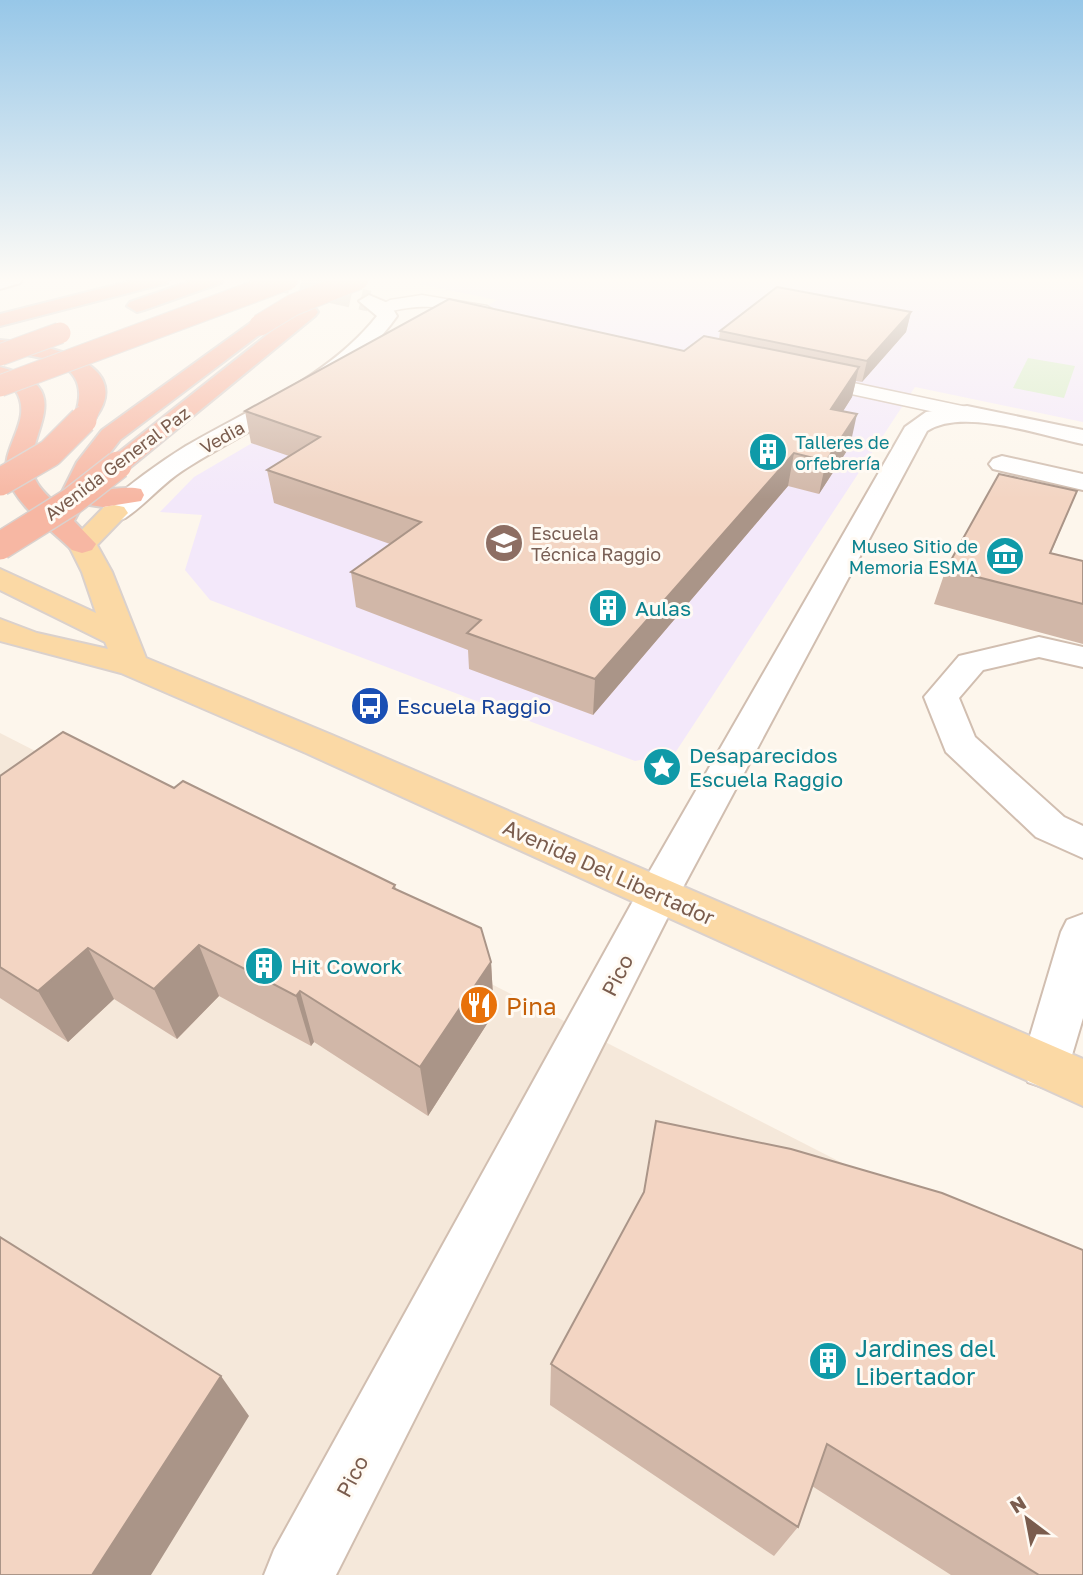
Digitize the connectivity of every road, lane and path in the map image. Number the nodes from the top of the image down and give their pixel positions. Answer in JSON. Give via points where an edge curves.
{"nodes":[{"id":1,"x":24,"y":352,"type":"edge"},
{"id":2,"x":90,"y":352,"type":"edge"},
{"id":3,"x":223,"y":352,"type":"edge"},
{"id":4,"x":258,"y":352,"type":"edge"},
{"id":5,"x":352,"y":352,"type":"edge"},
{"id":6,"x":0,"y":374,"type":"edge"},
{"id":7,"x":799,"y":378,"type":"edge"},
{"id":8,"x":0,"y":386,"type":"edge"},
{"id":9,"x":967,"y":413,"type":"junction"},
{"id":10,"x":1083,"y":437,"type":"edge"},
{"id":11,"x":1002,"y":464,"type":"dead end"},
{"id":12,"x":118,"y":465,"type":"junction"},
{"id":13,"x":0,"y":482,"type":"edge"},
{"id":14,"x":1083,"y":482,"type":"edge"},
{"id":15,"x":73,"y":494,"type":"junction"},
{"id":16,"x":122,"y":504,"type":"junction"},
{"id":17,"x":0,"y":522,"type":"edge"},
{"id":18,"x":65,"y":527,"type":"junction"},
{"id":19,"x":0,"y":546,"type":"edge"},
{"id":20,"x":0,"y":579,"type":"edge"},
{"id":21,"x":9,"y":637,"type":"edge"},
{"id":22,"x":124,"y":650,"type":"junction"},
{"id":23,"x":1083,"y":657,"type":"edge"},
{"id":24,"x":1083,"y":843,"type":"edge"},
{"id":25,"x":659,"y":893,"type":"junction"},
{"id":26,"x":1083,"y":932,"type":"edge"},
{"id":27,"x":1065,"y":1074,"type":"edge"},
{"id":28,"x":299,"y":1575,"type":"edge"}],
"edges":[{"from":1,"to":13,"type":"highway","bridge":true,"via":[[58,356],[86,371],[95,394],[81,426],[54,450]]},
{"from":2,"to":8,"type":"highway","bridge":true},
{"from":3,"to":15,"type":"highway","bridge":true,"via":[[111,435]]},
{"from":4,"to":12,"type":"highway","name":"Avenida General Paz"},
{"from":5,"to":16,"type":"street","name":"Vedia","via":[[311,384],[172,466]]},
{"from":6,"to":18,"type":"highway","via":[[29,391],[34,416],[19,470],[26,487]]},
{"from":7,"to":9,"type":"lane"},
{"from":9,"to":10,"type":"street","name":"Pico"},
{"from":9,"to":25,"type":"street","name":"Pico","via":[[948,413],[917,428]]},
{"from":11,"to":14,"type":"street"},
{"from":12,"to":17,"type":"highway","bridge":true},
{"from":12,"to":18,"type":"highway","name":"Avenida General Paz","bridge":true},
{"from":15,"to":16,"type":"highway"},
{"from":15,"to":18,"type":"highway"},
{"from":16,"to":18,"type":"main road"},
{"from":18,"to":19,"type":"highway","name":"Avenida General Paz","bridge":true},
{"from":18,"to":22,"type":"main road","via":[[99,576]]},
{"from":20,"to":22,"type":"main road","name":"Avenida Del Libertador"},
{"from":21,"to":22,"type":"main road","name":"Avenida Del Libertador"},
{"from":22,"to":25,"type":"main road","name":"Avenida Del Libertador"},
{"from":23,"to":24,"type":"street","via":[[1039,647],[971,663],[941,697],[959,743],[1050,827]]},
{"from":25,"to":27,"type":"main road","name":"Avenida Del Libertador"},
{"from":25,"to":28,"type":"street","name":"Pico"},
{"from":26,"to":27,"type":"street"}]}
